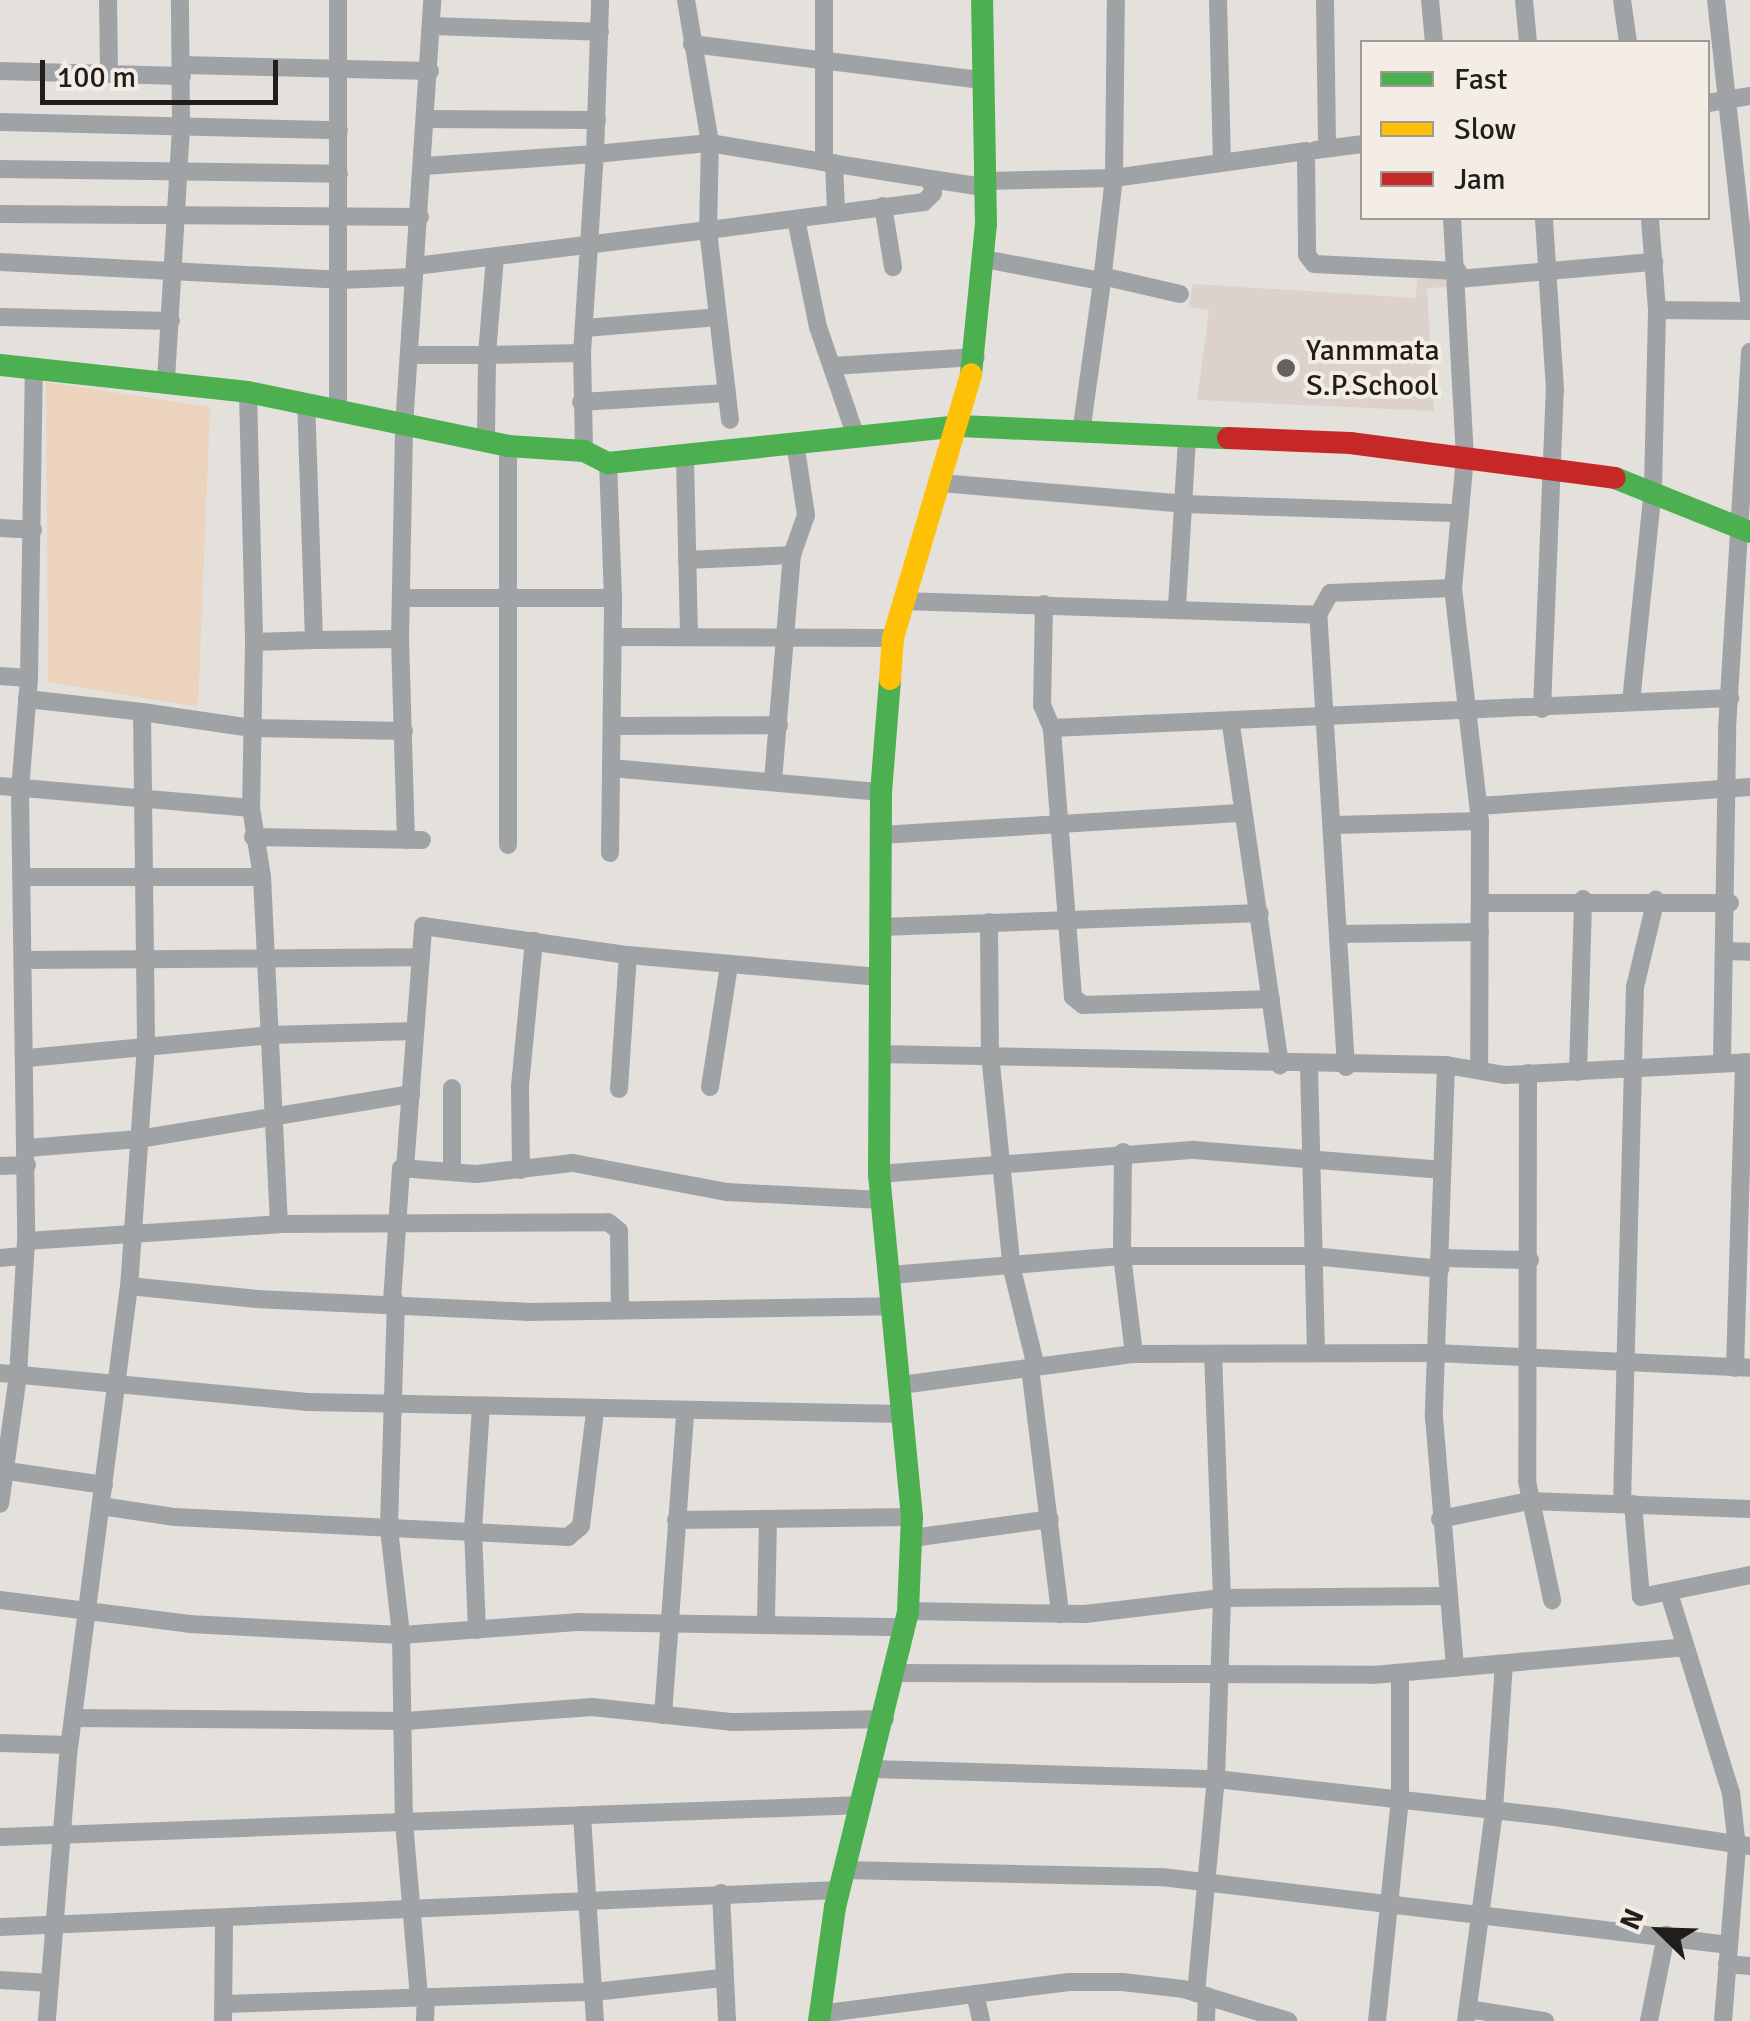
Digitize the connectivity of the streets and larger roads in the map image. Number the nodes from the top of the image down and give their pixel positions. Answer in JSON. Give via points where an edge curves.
{"nodes":[{"id":1,"x":108,"y":0,"type":"edge"},
{"id":2,"x":180,"y":0,"type":"edge"},
{"id":3,"x":338,"y":0,"type":"edge"},
{"id":4,"x":432,"y":0,"type":"edge"},
{"id":5,"x":600,"y":0,"type":"edge"},
{"id":6,"x":686,"y":0,"type":"edge"},
{"id":7,"x":824,"y":0,"type":"edge"},
{"id":8,"x":982,"y":0,"type":"edge"},
{"id":9,"x":1116,"y":0,"type":"edge"},
{"id":10,"x":1218,"y":0,"type":"edge"},
{"id":11,"x":1325,"y":0,"type":"edge"},
{"id":12,"x":1430,"y":0,"type":"edge"},
{"id":13,"x":1524,"y":0,"type":"edge"},
{"id":14,"x":1622,"y":0,"type":"edge"},
{"id":15,"x":1716,"y":0,"type":"edge"},
{"id":16,"x":432,"y":26,"type":"junction"},
{"id":17,"x":600,"y":32,"type":"junction"},
{"id":18,"x":1434,"y":40,"type":"edge"},
{"id":19,"x":1528,"y":40,"type":"edge"},
{"id":20,"x":1628,"y":40,"type":"edge"},
{"id":21,"x":692,"y":44,"type":"junction"},
{"id":22,"x":825,"y":65,"type":"junction"},
{"id":23,"x":340,"y":67,"type":"junction"},
{"id":24,"x":182,"y":70,"type":"junction"},
{"id":25,"x":0,"y":72,"type":"edge"},
{"id":26,"x":430,"y":72,"type":"junction"},
{"id":27,"x":109,"y":74,"type":"junction"},
{"id":28,"x":982,"y":80,"type":"junction"},
{"id":29,"x":1750,"y":96,"type":"edge"},
{"id":30,"x":1729,"y":99,"type":"junction"},
{"id":31,"x":1710,"y":103,"type":"edge"},
{"id":32,"x":426,"y":119,"type":"junction"},
{"id":33,"x":597,"y":120,"type":"junction"},
{"id":34,"x":0,"y":122,"type":"edge"},
{"id":35,"x":181,"y":127,"type":"junction"},
{"id":36,"x":339,"y":130,"type":"junction"},
{"id":37,"x":710,"y":142,"type":"junction"},
{"id":38,"x":1360,"y":144,"type":"edge"},
{"id":39,"x":1327,"y":148,"type":"junction"},
{"id":40,"x":1306,"y":152,"type":"junction"},
{"id":41,"x":596,"y":154,"type":"junction"},
{"id":42,"x":1222,"y":161,"type":"junction"},
{"id":43,"x":829,"y":162,"type":"junction"},
{"id":44,"x":424,"y":166,"type":"junction"},
{"id":45,"x":0,"y":169,"type":"edge"},
{"id":46,"x":178,"y":172,"type":"junction"},
{"id":47,"x":340,"y":174,"type":"junction"},
{"id":48,"x":1114,"y":178,"type":"junction"},
{"id":49,"x":931,"y":179,"type":"junction"},
{"id":50,"x":983,"y":184,"type":"junction"},
{"id":51,"x":883,"y":206,"type":"junction"},
{"id":52,"x":836,"y":210,"type":"junction"},
{"id":53,"x":0,"y":214,"type":"edge"},
{"id":54,"x":420,"y":217,"type":"junction"},
{"id":55,"x":796,"y":218,"type":"junction"},
{"id":56,"x":339,"y":219,"type":"junction"},
{"id":57,"x":174,"y":220,"type":"junction"},
{"id":58,"x":1452,"y":220,"type":"edge"},
{"id":59,"x":1544,"y":220,"type":"edge"},
{"id":60,"x":1650,"y":220,"type":"edge"},
{"id":61,"x":708,"y":230,"type":"junction"},
{"id":62,"x":589,"y":246,"type":"junction"},
{"id":63,"x":495,"y":257,"type":"junction"},
{"id":64,"x":984,"y":259,"type":"junction"},
{"id":65,"x":0,"y":262,"type":"edge"},
{"id":66,"x":1654,"y":262,"type":"junction"},
{"id":67,"x":893,"y":267,"type":"dead end"},
{"id":68,"x":172,"y":272,"type":"junction"},
{"id":69,"x":415,"y":272,"type":"junction"},
{"id":70,"x":1548,"y":274,"type":"junction"},
{"id":71,"x":1458,"y":275,"type":"junction"},
{"id":72,"x":1102,"y":279,"type":"junction"},
{"id":73,"x":340,"y":280,"type":"junction"},
{"id":74,"x":1180,"y":294,"type":"dead end"},
{"id":75,"x":1750,"y":309,"type":"edge"},
{"id":76,"x":1657,"y":310,"type":"junction"},
{"id":77,"x":0,"y":317,"type":"edge"},
{"id":78,"x":718,"y":317,"type":"junction"},
{"id":79,"x":171,"y":321,"type":"junction"},
{"id":80,"x":585,"y":328,"type":"junction"},
{"id":81,"x":1750,"y":352,"type":"edge"},
{"id":82,"x":582,"y":353,"type":"junction"},
{"id":83,"x":410,"y":355,"type":"junction"},
{"id":84,"x":487,"y":355,"type":"junction"},
{"id":85,"x":976,"y":357,"type":"junction"},
{"id":86,"x":0,"y":365,"type":"edge"},
{"id":87,"x":832,"y":366,"type":"junction"},
{"id":88,"x":34,"y":367,"type":"junction"},
{"id":89,"x":166,"y":380,"type":"junction"},
{"id":90,"x":248,"y":392,"type":"junction"},
{"id":91,"x":727,"y":393,"type":"junction"},
{"id":92,"x":581,"y":402,"type":"junction"},
{"id":93,"x":306,"y":405,"type":"junction"},
{"id":94,"x":338,"y":413,"type":"junction"},
{"id":95,"x":730,"y":420,"type":"dead end"},
{"id":96,"x":404,"y":426,"type":"junction"},
{"id":97,"x":960,"y":426,"type":"junction"},
{"id":98,"x":1081,"y":433,"type":"junction"},
{"id":99,"x":856,"y":438,"type":"junction"},
{"id":100,"x":1187,"y":439,"type":"junction"},
{"id":101,"x":794,"y":442,"type":"junction"},
{"id":102,"x":497,"y":444,"type":"junction"},
{"id":103,"x":584,"y":451,"type":"junction"},
{"id":104,"x":1465,"y":457,"type":"junction"},
{"id":105,"x":686,"y":459,"type":"junction"},
{"id":106,"x":608,"y":462,"type":"junction"},
{"id":107,"x":1552,"y":468,"type":"junction"},
{"id":108,"x":940,"y":483,"type":"junction"},
{"id":109,"x":1654,"y":488,"type":"junction"},
{"id":110,"x":1184,"y":504,"type":"junction"},
{"id":111,"x":1460,"y":513,"type":"junction"},
{"id":112,"x":0,"y":528,"type":"edge"},
{"id":113,"x":1743,"y":528,"type":"edge"},
{"id":114,"x":33,"y":530,"type":"junction"},
{"id":115,"x":792,"y":556,"type":"junction"},
{"id":116,"x":687,"y":560,"type":"junction"},
{"id":117,"x":1453,"y":588,"type":"junction"},
{"id":118,"x":402,"y":598,"type":"junction"},
{"id":119,"x":614,"y":598,"type":"junction"},
{"id":120,"x":506,"y":600,"type":"junction"},
{"id":121,"x":902,"y":600,"type":"junction"},
{"id":122,"x":1044,"y":604,"type":"junction"},
{"id":123,"x":1177,"y":607,"type":"junction"},
{"id":124,"x":1318,"y":615,"type":"junction"},
{"id":125,"x":689,"y":636,"type":"junction"},
{"id":126,"x":613,"y":637,"type":"junction"},
{"id":127,"x":400,"y":638,"type":"junction"},
{"id":128,"x":788,"y":638,"type":"junction"},
{"id":129,"x":892,"y":638,"type":"junction"},
{"id":130,"x":314,"y":640,"type":"junction"},
{"id":131,"x":254,"y":642,"type":"junction"},
{"id":132,"x":0,"y":676,"type":"edge"},
{"id":133,"x":29,"y":678,"type":"junction"},
{"id":134,"x":1750,"y":686,"type":"edge"},
{"id":135,"x":1730,"y":692,"type":"junction"},
{"id":136,"x":27,"y":699,"type":"junction"},
{"id":137,"x":1631,"y":702,"type":"junction"},
{"id":138,"x":1542,"y":709,"type":"junction"},
{"id":139,"x":142,"y":712,"type":"junction"},
{"id":140,"x":1467,"y":714,"type":"junction"},
{"id":141,"x":1328,"y":720,"type":"junction"},
{"id":142,"x":1231,"y":724,"type":"junction"},
{"id":143,"x":778,"y":725,"type":"junction"},
{"id":144,"x":612,"y":726,"type":"junction"},
{"id":145,"x":252,"y":728,"type":"junction"},
{"id":146,"x":1052,"y":728,"type":"junction"},
{"id":147,"x":404,"y":732,"type":"junction"},
{"id":148,"x":612,"y":768,"type":"junction"},
{"id":149,"x":773,"y":780,"type":"junction"},
{"id":150,"x":0,"y":786,"type":"edge"},
{"id":151,"x":1750,"y":787,"type":"edge"},
{"id":152,"x":1730,"y":788,"type":"junction"},
{"id":153,"x":20,"y":790,"type":"junction"},
{"id":154,"x":881,"y":792,"type":"junction"},
{"id":155,"x":141,"y":796,"type":"junction"},
{"id":156,"x":252,"y":808,"type":"junction"},
{"id":157,"x":1243,"y":812,"type":"junction"},
{"id":158,"x":1479,"y":814,"type":"junction"},
{"id":159,"x":1062,"y":824,"type":"junction"},
{"id":160,"x":1335,"y":825,"type":"junction"},
{"id":161,"x":881,"y":835,"type":"junction"},
{"id":162,"x":254,"y":838,"type":"junction"},
{"id":163,"x":508,"y":845,"type":"dead end"},
{"id":164,"x":610,"y":853,"type":"dead end"},
{"id":165,"x":22,"y":877,"type":"junction"},
{"id":166,"x":142,"y":878,"type":"junction"},
{"id":167,"x":262,"y":878,"type":"junction"},
{"id":168,"x":1656,"y":899,"type":"junction"},
{"id":169,"x":1583,"y":900,"type":"junction"},
{"id":170,"x":1481,"y":903,"type":"junction"},
{"id":171,"x":1730,"y":904,"type":"junction"},
{"id":172,"x":1260,"y":914,"type":"junction"},
{"id":173,"x":1064,"y":918,"type":"junction"},
{"id":174,"x":989,"y":922,"type":"junction"},
{"id":175,"x":881,"y":926,"type":"junction"},
{"id":176,"x":1480,"y":932,"type":"junction"},
{"id":177,"x":1339,"y":934,"type":"junction"},
{"id":178,"x":534,"y":941,"type":"junction"},
{"id":179,"x":1725,"y":951,"type":"junction"},
{"id":180,"x":1750,"y":952,"type":"edge"},
{"id":181,"x":628,"y":955,"type":"junction"},
{"id":182,"x":420,"y":957,"type":"junction"},
{"id":183,"x":144,"y":958,"type":"junction"},
{"id":184,"x":267,"y":958,"type":"junction"},
{"id":185,"x":24,"y":960,"type":"junction"},
{"id":186,"x":728,"y":965,"type":"junction"},
{"id":187,"x":879,"y":976,"type":"junction"},
{"id":188,"x":1271,"y":999,"type":"junction"},
{"id":189,"x":415,"y":1031,"type":"junction"},
{"id":190,"x":270,"y":1034,"type":"junction"},
{"id":191,"x":146,"y":1045,"type":"junction"},
{"id":192,"x":878,"y":1054,"type":"junction"},
{"id":193,"x":990,"y":1054,"type":"junction"},
{"id":194,"x":28,"y":1058,"type":"junction"},
{"id":195,"x":1722,"y":1062,"type":"junction"},
{"id":196,"x":1747,"y":1062,"type":"edge"},
{"id":197,"x":1280,"y":1066,"type":"junction"},
{"id":198,"x":1309,"y":1066,"type":"junction"},
{"id":199,"x":1446,"y":1066,"type":"junction"},
{"id":200,"x":1346,"y":1067,"type":"junction"},
{"id":201,"x":1479,"y":1068,"type":"junction"},
{"id":202,"x":1633,"y":1070,"type":"junction"},
{"id":203,"x":1578,"y":1072,"type":"junction"},
{"id":204,"x":1528,"y":1074,"type":"junction"},
{"id":205,"x":710,"y":1087,"type":"dead end"},
{"id":206,"x":452,"y":1088,"type":"dead end"},
{"id":207,"x":619,"y":1089,"type":"dead end"},
{"id":208,"x":411,"y":1094,"type":"junction"},
{"id":209,"x":274,"y":1119,"type":"junction"},
{"id":210,"x":139,"y":1139,"type":"junction"},
{"id":211,"x":1123,"y":1152,"type":"junction"},
{"id":212,"x":27,"y":1157,"type":"junction"},
{"id":213,"x":1311,"y":1157,"type":"junction"},
{"id":214,"x":1000,"y":1161,"type":"junction"},
{"id":215,"x":0,"y":1166,"type":"edge"},
{"id":216,"x":405,"y":1168,"type":"junction"},
{"id":217,"x":452,"y":1170,"type":"junction"},
{"id":218,"x":521,"y":1170,"type":"junction"},
{"id":219,"x":1440,"y":1170,"type":"junction"},
{"id":220,"x":879,"y":1174,"type":"junction"},
{"id":221,"x":882,"y":1200,"type":"junction"},
{"id":222,"x":398,"y":1222,"type":"junction"},
{"id":223,"x":280,"y":1224,"type":"junction"},
{"id":224,"x":132,"y":1232,"type":"junction"},
{"id":225,"x":26,"y":1248,"type":"junction"},
{"id":226,"x":1122,"y":1256,"type":"junction"},
{"id":227,"x":1313,"y":1256,"type":"junction"},
{"id":228,"x":0,"y":1258,"type":"edge"},
{"id":229,"x":1530,"y":1260,"type":"junction"},
{"id":230,"x":1439,"y":1263,"type":"junction"},
{"id":231,"x":1012,"y":1269,"type":"junction"},
{"id":232,"x":890,"y":1275,"type":"junction"},
{"id":233,"x":129,"y":1286,"type":"junction"},
{"id":234,"x":394,"y":1301,"type":"junction"},
{"id":235,"x":892,"y":1306,"type":"junction"},
{"id":236,"x":620,"y":1310,"type":"junction"},
{"id":237,"x":1316,"y":1352,"type":"junction"},
{"id":238,"x":1435,"y":1353,"type":"junction"},
{"id":239,"x":1134,"y":1354,"type":"junction"},
{"id":240,"x":1213,"y":1354,"type":"junction"},
{"id":241,"x":1528,"y":1358,"type":"junction"},
{"id":242,"x":1628,"y":1364,"type":"junction"},
{"id":243,"x":1033,"y":1367,"type":"junction"},
{"id":244,"x":1743,"y":1368,"type":"edge"},
{"id":245,"x":9,"y":1374,"type":"edge"},
{"id":246,"x":118,"y":1381,"type":"junction"},
{"id":247,"x":901,"y":1385,"type":"junction"},
{"id":248,"x":391,"y":1403,"type":"junction"},
{"id":249,"x":481,"y":1407,"type":"junction"},
{"id":250,"x":596,"y":1412,"type":"junction"},
{"id":251,"x":685,"y":1412,"type":"junction"},
{"id":252,"x":903,"y":1414,"type":"junction"},
{"id":253,"x":3,"y":1470,"type":"edge"},
{"id":254,"x":104,"y":1486,"type":"junction"},
{"id":255,"x":1529,"y":1501,"type":"junction"},
{"id":256,"x":0,"y":1504,"type":"edge"},
{"id":257,"x":1627,"y":1504,"type":"junction"},
{"id":258,"x":100,"y":1506,"type":"junction"},
{"id":259,"x":1750,"y":1508,"type":"edge"},
{"id":260,"x":768,"y":1519,"type":"junction"},
{"id":261,"x":1050,"y":1519,"type":"junction"},
{"id":262,"x":1440,"y":1519,"type":"junction"},
{"id":263,"x":676,"y":1520,"type":"junction"},
{"id":264,"x":912,"y":1528,"type":"junction"},
{"id":265,"x":389,"y":1529,"type":"junction"},
{"id":266,"x":473,"y":1530,"type":"junction"},
{"id":267,"x":1750,"y":1575,"type":"edge"},
{"id":268,"x":1669,"y":1593,"type":"junction"},
{"id":269,"x":1446,"y":1596,"type":"junction"},
{"id":270,"x":1222,"y":1598,"type":"junction"},
{"id":271,"x":0,"y":1600,"type":"edge"},
{"id":272,"x":1552,"y":1600,"type":"dead end"},
{"id":273,"x":84,"y":1609,"type":"junction"},
{"id":274,"x":1060,"y":1614,"type":"junction"},
{"id":275,"x":906,"y":1619,"type":"junction"},
{"id":276,"x":766,"y":1621,"type":"junction"},
{"id":277,"x":667,"y":1622,"type":"junction"},
{"id":278,"x":477,"y":1630,"type":"junction"},
{"id":279,"x":402,"y":1635,"type":"junction"},
{"id":280,"x":1685,"y":1647,"type":"junction"},
{"id":281,"x":1504,"y":1664,"type":"junction"},
{"id":282,"x":1455,"y":1668,"type":"junction"},
{"id":283,"x":1400,"y":1672,"type":"junction"},
{"id":284,"x":895,"y":1673,"type":"junction"},
{"id":285,"x":1219,"y":1675,"type":"junction"},
{"id":286,"x":663,"y":1715,"type":"junction"},
{"id":287,"x":72,"y":1718,"type":"junction"},
{"id":288,"x":885,"y":1719,"type":"junction"},
{"id":289,"x":406,"y":1721,"type":"junction"},
{"id":290,"x":0,"y":1743,"type":"edge"},
{"id":291,"x":69,"y":1744,"type":"junction"},
{"id":292,"x":872,"y":1769,"type":"junction"},
{"id":293,"x":1216,"y":1779,"type":"junction"},
{"id":294,"x":1400,"y":1800,"type":"junction"},
{"id":295,"x":862,"y":1805,"type":"junction"},
{"id":296,"x":1494,"y":1810,"type":"junction"},
{"id":297,"x":582,"y":1815,"type":"junction"},
{"id":298,"x":404,"y":1822,"type":"junction"},
{"id":299,"x":62,"y":1834,"type":"junction"},
{"id":300,"x":0,"y":1836,"type":"edge"},
{"id":301,"x":1744,"y":1847,"type":"edge"},
{"id":302,"x":841,"y":1880,"type":"junction"},
{"id":303,"x":1209,"y":1884,"type":"junction"},
{"id":304,"x":722,"y":1893,"type":"junction"},
{"id":305,"x":591,"y":1896,"type":"junction"},
{"id":306,"x":1389,"y":1906,"type":"junction"},
{"id":307,"x":412,"y":1910,"type":"junction"},
{"id":308,"x":1482,"y":1915,"type":"junction"},
{"id":309,"x":224,"y":1920,"type":"junction"},
{"id":310,"x":0,"y":1927,"type":"edge"},
{"id":311,"x":56,"y":1929,"type":"junction"},
{"id":312,"x":1666,"y":1935,"type":"junction"},
{"id":313,"x":1729,"y":1945,"type":"junction"},
{"id":314,"x":1727,"y":1964,"type":"junction"},
{"id":315,"x":1750,"y":1966,"type":"edge"},
{"id":316,"x":721,"y":1978,"type":"junction"},
{"id":317,"x":0,"y":1980,"type":"edge"},
{"id":318,"x":50,"y":1983,"type":"junction"},
{"id":319,"x":594,"y":1992,"type":"junction"},
{"id":320,"x":975,"y":1994,"type":"junction"},
{"id":321,"x":1201,"y":1995,"type":"junction"},
{"id":322,"x":422,"y":1997,"type":"junction"},
{"id":323,"x":224,"y":2013,"type":"edge"},
{"id":324,"x":1467,"y":2015,"type":"edge"},
{"id":325,"x":819,"y":2018,"type":"edge"},
{"id":326,"x":47,"y":2021,"type":"edge"},
{"id":327,"x":426,"y":2021,"type":"edge"},
{"id":328,"x":596,"y":2021,"type":"edge"},
{"id":329,"x":726,"y":2021,"type":"edge"},
{"id":330,"x":981,"y":2021,"type":"edge"},
{"id":331,"x":1206,"y":2021,"type":"edge"},
{"id":332,"x":1288,"y":2021,"type":"edge"},
{"id":333,"x":1377,"y":2021,"type":"edge"},
{"id":334,"x":1544,"y":2021,"type":"edge"},
{"id":335,"x":1649,"y":2021,"type":"edge"},
{"id":336,"x":1722,"y":2021,"type":"edge"}],
"edges":[{"from":1,"to":27,"type":"street"},
{"from":2,"to":24,"type":"street"},
{"from":3,"to":23,"type":"street"},
{"from":4,"to":16,"type":"street"},
{"from":5,"to":17,"type":"street"},
{"from":6,"to":21,"type":"street"},
{"from":7,"to":22,"type":"street"},
{"from":8,"to":28,"type":"street"},
{"from":9,"to":48,"type":"street"},
{"from":10,"to":42,"type":"street"},
{"from":11,"to":39,"type":"street"},
{"from":12,"to":18,"type":"street"},
{"from":13,"to":19,"type":"street"},
{"from":14,"to":20,"type":"street"},
{"from":15,"to":30,"type":"street"},
{"from":16,"to":17,"type":"street"},
{"from":16,"to":26,"type":"street"},
{"from":17,"to":33,"type":"street"},
{"from":21,"to":22,"type":"street"},
{"from":21,"to":37,"type":"street"},
{"from":22,"to":28,"type":"street"},
{"from":22,"to":43,"type":"street"},
{"from":23,"to":24,"type":"street"},
{"from":23,"to":26,"type":"street"},
{"from":23,"to":36,"type":"street"},
{"from":24,"to":27,"type":"street"},
{"from":24,"to":35,"type":"street"},
{"from":25,"to":27,"type":"street"},
{"from":26,"to":32,"type":"street"},
{"from":28,"to":50,"type":"street"},
{"from":29,"to":30,"type":"street"},
{"from":30,"to":31,"type":"street"},
{"from":30,"to":75,"type":"street"},
{"from":32,"to":33,"type":"street"},
{"from":32,"to":44,"type":"street"},
{"from":33,"to":41,"type":"street"},
{"from":34,"to":35,"type":"street"},
{"from":35,"to":36,"type":"street"},
{"from":35,"to":46,"type":"street"},
{"from":36,"to":47,"type":"street"},
{"from":37,"to":41,"type":"street"},
{"from":37,"to":43,"type":"street"},
{"from":37,"to":61,"type":"street"},
{"from":38,"to":39,"type":"street"},
{"from":39,"to":40,"type":"street"},
{"from":40,"to":42,"type":"street"},
{"from":40,"to":71,"type":"street","via":[[1308,255],[1314,264]]},
{"from":41,"to":44,"type":"street"},
{"from":41,"to":62,"type":"street"},
{"from":42,"to":48,"type":"street"},
{"from":43,"to":49,"type":"street"},
{"from":43,"to":52,"type":"street"},
{"from":44,"to":54,"type":"street"},
{"from":45,"to":46,"type":"street"},
{"from":46,"to":47,"type":"street"},
{"from":46,"to":57,"type":"street"},
{"from":47,"to":56,"type":"street"},
{"from":48,"to":50,"type":"street"},
{"from":48,"to":72,"type":"street"},
{"from":49,"to":50,"type":"street"},
{"from":49,"to":51,"type":"street","via":[[930,199]]},
{"from":50,"to":64,"type":"street"},
{"from":51,"to":52,"type":"street"},
{"from":51,"to":67,"type":"street"},
{"from":52,"to":55,"type":"street"},
{"from":53,"to":57,"type":"street"},
{"from":54,"to":56,"type":"street"},
{"from":54,"to":69,"type":"street"},
{"from":55,"to":61,"type":"street"},
{"from":55,"to":87,"type":"street"},
{"from":56,"to":57,"type":"street"},
{"from":56,"to":73,"type":"street"},
{"from":57,"to":68,"type":"street"},
{"from":58,"to":71,"type":"street"},
{"from":59,"to":70,"type":"street"},
{"from":60,"to":66,"type":"street"},
{"from":61,"to":62,"type":"street"},
{"from":61,"to":78,"type":"street"},
{"from":62,"to":63,"type":"street"},
{"from":62,"to":80,"type":"street"},
{"from":63,"to":69,"type":"street"},
{"from":63,"to":84,"type":"street"},
{"from":64,"to":72,"type":"street"},
{"from":64,"to":85,"type":"street"},
{"from":65,"to":68,"type":"street"},
{"from":66,"to":70,"type":"street"},
{"from":66,"to":76,"type":"street"},
{"from":68,"to":73,"type":"street"},
{"from":68,"to":79,"type":"street"},
{"from":69,"to":73,"type":"street"},
{"from":69,"to":83,"type":"street"},
{"from":70,"to":71,"type":"street"},
{"from":70,"to":107,"type":"street"},
{"from":71,"to":104,"type":"street"},
{"from":72,"to":74,"type":"street"},
{"from":72,"to":98,"type":"street"},
{"from":73,"to":94,"type":"street"},
{"from":75,"to":76,"type":"street"},
{"from":76,"to":109,"type":"street"},
{"from":77,"to":79,"type":"street"},
{"from":78,"to":80,"type":"street"},
{"from":78,"to":91,"type":"street"},
{"from":79,"to":89,"type":"street"},
{"from":80,"to":82,"type":"street"},
{"from":81,"to":113,"type":"street"},
{"from":82,"to":84,"type":"street"},
{"from":82,"to":92,"type":"street"},
{"from":83,"to":84,"type":"street"},
{"from":83,"to":96,"type":"street"},
{"from":84,"to":102,"type":"street"},
{"from":85,"to":87,"type":"street"},
{"from":85,"to":97,"type":"street"},
{"from":86,"to":88,"type":"street"},
{"from":87,"to":99,"type":"street"},
{"from":88,"to":89,"type":"street"},
{"from":88,"to":114,"type":"street"},
{"from":89,"to":90,"type":"street"},
{"from":90,"to":93,"type":"street"},
{"from":90,"to":131,"type":"street"},
{"from":91,"to":92,"type":"street"},
{"from":91,"to":95,"type":"street"},
{"from":92,"to":103,"type":"street"},
{"from":93,"to":94,"type":"street"},
{"from":93,"to":130,"type":"street"},
{"from":94,"to":96,"type":"street"},
{"from":96,"to":102,"type":"street"},
{"from":96,"to":118,"type":"street"},
{"from":97,"to":98,"type":"street"},
{"from":97,"to":99,"type":"street"},
{"from":97,"to":108,"type":"street"},
{"from":98,"to":100,"type":"street"},
{"from":99,"to":101,"type":"street"},
{"from":100,"to":104,"type":"street","via":[[1350,443]]},
{"from":100,"to":110,"type":"street"},
{"from":101,"to":105,"type":"street"},
{"from":101,"to":115,"type":"street","via":[[806,515]]},
{"from":102,"to":103,"type":"street"},
{"from":102,"to":120,"type":"street"},
{"from":103,"to":106,"type":"street"},
{"from":104,"to":107,"type":"street"},
{"from":104,"to":111,"type":"street"},
{"from":105,"to":106,"type":"street"},
{"from":105,"to":116,"type":"street"},
{"from":106,"to":119,"type":"street"},
{"from":107,"to":109,"type":"street"},
{"from":107,"to":138,"type":"street"},
{"from":108,"to":110,"type":"street"},
{"from":108,"to":121,"type":"street"},
{"from":109,"to":113,"type":"street"},
{"from":109,"to":137,"type":"street"},
{"from":110,"to":111,"type":"street"},
{"from":110,"to":123,"type":"street"},
{"from":111,"to":117,"type":"street"},
{"from":112,"to":114,"type":"street"},
{"from":113,"to":135,"type":"street"},
{"from":114,"to":133,"type":"street"},
{"from":115,"to":116,"type":"street"},
{"from":115,"to":128,"type":"street"},
{"from":116,"to":125,"type":"street"},
{"from":117,"to":124,"type":"street","via":[[1330,593]]},
{"from":117,"to":140,"type":"street"},
{"from":118,"to":120,"type":"street"},
{"from":118,"to":127,"type":"street"},
{"from":119,"to":120,"type":"street"},
{"from":119,"to":126,"type":"street"},
{"from":120,"to":163,"type":"street"},
{"from":121,"to":122,"type":"street"},
{"from":121,"to":129,"type":"street"},
{"from":122,"to":123,"type":"street"},
{"from":122,"to":146,"type":"street","via":[[1042,704]]},
{"from":123,"to":124,"type":"street"},
{"from":124,"to":141,"type":"street"},
{"from":125,"to":126,"type":"street"},
{"from":125,"to":128,"type":"street"},
{"from":126,"to":144,"type":"street"},
{"from":127,"to":130,"type":"street"},
{"from":127,"to":147,"type":"street"},
{"from":128,"to":129,"type":"street"},
{"from":128,"to":143,"type":"street"},
{"from":129,"to":154,"type":"street"},
{"from":130,"to":131,"type":"street"},
{"from":131,"to":145,"type":"street"},
{"from":132,"to":133,"type":"street"},
{"from":133,"to":136,"type":"street"},
{"from":134,"to":135,"type":"street"},
{"from":135,"to":137,"type":"street"},
{"from":135,"to":152,"type":"street"},
{"from":136,"to":139,"type":"street"},
{"from":136,"to":153,"type":"street"},
{"from":137,"to":138,"type":"street"},
{"from":138,"to":140,"type":"street"},
{"from":139,"to":145,"type":"street"},
{"from":139,"to":155,"type":"street"},
{"from":140,"to":141,"type":"street"},
{"from":140,"to":158,"type":"street"},
{"from":141,"to":142,"type":"street"},
{"from":141,"to":160,"type":"street"},
{"from":142,"to":146,"type":"street"},
{"from":142,"to":157,"type":"street"},
{"from":143,"to":144,"type":"street"},
{"from":143,"to":149,"type":"street"},
{"from":144,"to":148,"type":"street"},
{"from":145,"to":147,"type":"street"},
{"from":145,"to":156,"type":"street"},
{"from":146,"to":159,"type":"street"},
{"from":147,"to":162,"type":"street","via":[[414,840]]},
{"from":148,"to":149,"type":"street"},
{"from":148,"to":164,"type":"street"},
{"from":149,"to":154,"type":"street"},
{"from":150,"to":153,"type":"street"},
{"from":151,"to":152,"type":"street"},
{"from":152,"to":158,"type":"street"},
{"from":152,"to":171,"type":"street"},
{"from":153,"to":155,"type":"street"},
{"from":153,"to":165,"type":"street"},
{"from":154,"to":161,"type":"street"},
{"from":155,"to":156,"type":"street"},
{"from":155,"to":166,"type":"street"},
{"from":156,"to":162,"type":"street"},
{"from":157,"to":159,"type":"street"},
{"from":157,"to":172,"type":"street"},
{"from":158,"to":160,"type":"street"},
{"from":158,"to":170,"type":"street"},
{"from":159,"to":161,"type":"street"},
{"from":159,"to":173,"type":"street"},
{"from":160,"to":177,"type":"street"},
{"from":161,"to":175,"type":"street"},
{"from":162,"to":167,"type":"street"},
{"from":165,"to":166,"type":"street"},
{"from":165,"to":185,"type":"street"},
{"from":166,"to":167,"type":"street"},
{"from":166,"to":183,"type":"street"},
{"from":167,"to":184,"type":"street"},
{"from":168,"to":169,"type":"street"},
{"from":168,"to":171,"type":"street"},
{"from":168,"to":202,"type":"street","via":[[1638,963]]},
{"from":169,"to":170,"type":"street"},
{"from":169,"to":203,"type":"street"},
{"from":170,"to":176,"type":"street"},
{"from":171,"to":179,"type":"street"},
{"from":172,"to":173,"type":"street"},
{"from":172,"to":188,"type":"street"},
{"from":173,"to":174,"type":"street"},
{"from":173,"to":188,"type":"street","via":[[1077,1002]]},
{"from":174,"to":175,"type":"street"},
{"from":174,"to":193,"type":"street"},
{"from":175,"to":187,"type":"street"},
{"from":176,"to":177,"type":"street"},
{"from":176,"to":201,"type":"street"},
{"from":177,"to":200,"type":"street"},
{"from":178,"to":181,"type":"street"},
{"from":178,"to":182,"type":"street","via":[[423,926]]},
{"from":178,"to":218,"type":"street","via":[[520,1086]]},
{"from":179,"to":180,"type":"street"},
{"from":179,"to":195,"type":"street"},
{"from":181,"to":186,"type":"street"},
{"from":181,"to":207,"type":"street"},
{"from":182,"to":184,"type":"street"},
{"from":182,"to":189,"type":"street"},
{"from":183,"to":184,"type":"street"},
{"from":183,"to":185,"type":"street"},
{"from":183,"to":191,"type":"street"},
{"from":184,"to":190,"type":"street"},
{"from":185,"to":194,"type":"street"},
{"from":186,"to":187,"type":"street"},
{"from":186,"to":205,"type":"street"},
{"from":187,"to":192,"type":"street"},
{"from":188,"to":197,"type":"street"},
{"from":189,"to":190,"type":"street"},
{"from":189,"to":208,"type":"street"},
{"from":190,"to":191,"type":"street"},
{"from":190,"to":209,"type":"street"},
{"from":191,"to":194,"type":"street"},
{"from":191,"to":210,"type":"street"},
{"from":192,"to":193,"type":"street"},
{"from":192,"to":220,"type":"street"},
{"from":193,"to":197,"type":"street"},
{"from":193,"to":214,"type":"street"},
{"from":194,"to":212,"type":"street"},
{"from":195,"to":196,"type":"street"},
{"from":195,"to":202,"type":"street"},
{"from":196,"to":244,"type":"street"},
{"from":197,"to":198,"type":"street"},
{"from":198,"to":200,"type":"street"},
{"from":198,"to":213,"type":"street"},
{"from":199,"to":200,"type":"street"},
{"from":199,"to":201,"type":"street"},
{"from":199,"to":219,"type":"street"},
{"from":201,"to":204,"type":"street"},
{"from":202,"to":203,"type":"street"},
{"from":202,"to":242,"type":"street"},
{"from":203,"to":204,"type":"street"},
{"from":204,"to":229,"type":"street"},
{"from":206,"to":217,"type":"street"},
{"from":208,"to":209,"type":"street"},
{"from":208,"to":216,"type":"street"},
{"from":209,"to":210,"type":"street"},
{"from":209,"to":223,"type":"street"},
{"from":210,"to":212,"type":"street"},
{"from":210,"to":224,"type":"street"},
{"from":211,"to":213,"type":"street"},
{"from":211,"to":214,"type":"street"},
{"from":211,"to":226,"type":"street"},
{"from":212,"to":215,"type":"street"},
{"from":212,"to":225,"type":"street"},
{"from":213,"to":219,"type":"street"},
{"from":213,"to":227,"type":"street"},
{"from":214,"to":220,"type":"street"},
{"from":214,"to":231,"type":"street"},
{"from":216,"to":217,"type":"street"},
{"from":216,"to":222,"type":"street"},
{"from":217,"to":218,"type":"street"},
{"from":218,"to":221,"type":"street","via":[[604,1166],[728,1192]]},
{"from":219,"to":230,"type":"street"},
{"from":220,"to":221,"type":"street"},
{"from":221,"to":232,"type":"street"},
{"from":222,"to":223,"type":"street"},
{"from":222,"to":234,"type":"street"},
{"from":222,"to":236,"type":"street","via":[[613,1224],[619,1230]]},
{"from":223,"to":224,"type":"street"},
{"from":224,"to":225,"type":"street"},
{"from":224,"to":233,"type":"street"},
{"from":225,"to":228,"type":"street"},
{"from":225,"to":245,"type":"street"},
{"from":226,"to":227,"type":"street"},
{"from":226,"to":231,"type":"street"},
{"from":226,"to":239,"type":"street"},
{"from":227,"to":230,"type":"street"},
{"from":227,"to":237,"type":"street"},
{"from":229,"to":230,"type":"street"},
{"from":229,"to":241,"type":"street"},
{"from":230,"to":238,"type":"street"},
{"from":231,"to":232,"type":"street"},
{"from":231,"to":243,"type":"street"},
{"from":232,"to":235,"type":"street"},
{"from":233,"to":234,"type":"street","via":[[256,1299]]},
{"from":233,"to":246,"type":"street"},
{"from":234,"to":236,"type":"street","via":[[528,1312]]},
{"from":234,"to":248,"type":"street"},
{"from":235,"to":236,"type":"street"},
{"from":235,"to":247,"type":"street"},
{"from":237,"to":238,"type":"street"},
{"from":237,"to":240,"type":"street"},
{"from":238,"to":241,"type":"street"},
{"from":238,"to":262,"type":"street"},
{"from":239,"to":240,"type":"street"},
{"from":239,"to":243,"type":"street"},
{"from":240,"to":270,"type":"street"},
{"from":241,"to":242,"type":"street"},
{"from":241,"to":255,"type":"street"},
{"from":242,"to":244,"type":"street"},
{"from":242,"to":257,"type":"street"},
{"from":243,"to":247,"type":"street"},
{"from":243,"to":261,"type":"street"},
{"from":245,"to":246,"type":"street"},
{"from":245,"to":253,"type":"street"},
{"from":246,"to":248,"type":"street","via":[[215,1396]]},
{"from":246,"to":254,"type":"street"},
{"from":247,"to":252,"type":"street"},
{"from":248,"to":249,"type":"street"},
{"from":248,"to":265,"type":"street"},
{"from":249,"to":250,"type":"street"},
{"from":249,"to":266,"type":"street"},
{"from":250,"to":251,"type":"street"},
{"from":250,"to":266,"type":"street","via":[[579,1532],[568,1537]]},
{"from":251,"to":252,"type":"street"},
{"from":251,"to":263,"type":"street"},
{"from":252,"to":264,"type":"street"},
{"from":253,"to":254,"type":"street"},
{"from":253,"to":256,"type":"street"},
{"from":254,"to":258,"type":"street"},
{"from":255,"to":257,"type":"street"},
{"from":255,"to":262,"type":"street"},
{"from":255,"to":272,"type":"street"},
{"from":257,"to":259,"type":"street"},
{"from":257,"to":268,"type":"street","via":[[1638,1594]]},
{"from":258,"to":265,"type":"street","via":[[175,1517]]},
{"from":258,"to":273,"type":"street"},
{"from":260,"to":263,"type":"street"},
{"from":260,"to":264,"type":"street"},
{"from":260,"to":276,"type":"street"},
{"from":261,"to":264,"type":"street"},
{"from":261,"to":274,"type":"street"},
{"from":262,"to":269,"type":"street"},
{"from":263,"to":277,"type":"street"},
{"from":264,"to":275,"type":"street"},
{"from":265,"to":266,"type":"street"},
{"from":265,"to":279,"type":"street"},
{"from":266,"to":278,"type":"street"},
{"from":267,"to":268,"type":"street"},
{"from":268,"to":280,"type":"street"},
{"from":269,"to":270,"type":"street"},
{"from":269,"to":282,"type":"street"},
{"from":270,"to":274,"type":"street"},
{"from":270,"to":285,"type":"street"},
{"from":271,"to":273,"type":"street"},
{"from":273,"to":279,"type":"street","via":[[189,1624]]},
{"from":273,"to":287,"type":"street"},
{"from":274,"to":275,"type":"street"},
{"from":275,"to":276,"type":"street"},
{"from":275,"to":284,"type":"street"},
{"from":276,"to":277,"type":"street"},
{"from":277,"to":278,"type":"street"},
{"from":277,"to":286,"type":"street"},
{"from":278,"to":279,"type":"street"},
{"from":279,"to":289,"type":"street"},
{"from":280,"to":281,"type":"street"},
{"from":280,"to":301,"type":"street","via":[[1719,1744]]},
{"from":281,"to":282,"type":"street"},
{"from":281,"to":296,"type":"street"},
{"from":282,"to":283,"type":"street"},
{"from":283,"to":285,"type":"street"},
{"from":283,"to":294,"type":"street"},
{"from":284,"to":285,"type":"street"},
{"from":284,"to":288,"type":"street"},
{"from":285,"to":293,"type":"street"},
{"from":286,"to":288,"type":"street","via":[[733,1722]]},
{"from":286,"to":289,"type":"street","via":[[536,1708]]},
{"from":287,"to":289,"type":"street"},
{"from":287,"to":291,"type":"street"},
{"from":288,"to":292,"type":"street"},
{"from":289,"to":298,"type":"street"},
{"from":290,"to":291,"type":"street"},
{"from":291,"to":299,"type":"street"},
{"from":292,"to":293,"type":"street"},
{"from":292,"to":295,"type":"street"},
{"from":293,"to":294,"type":"street"},
{"from":293,"to":303,"type":"street"},
{"from":294,"to":296,"type":"street"},
{"from":294,"to":306,"type":"street"},
{"from":295,"to":297,"type":"street"},
{"from":295,"to":302,"type":"street"},
{"from":296,"to":301,"type":"street"},
{"from":296,"to":308,"type":"street"},
{"from":297,"to":298,"type":"street"},
{"from":297,"to":305,"type":"street"},
{"from":298,"to":299,"type":"street"},
{"from":298,"to":307,"type":"street"},
{"from":299,"to":300,"type":"street"},
{"from":299,"to":311,"type":"street"},
{"from":301,"to":313,"type":"street"},
{"from":302,"to":303,"type":"street","via":[[1136,1875]]},
{"from":302,"to":304,"type":"street"},
{"from":302,"to":325,"type":"street"},
{"from":303,"to":306,"type":"street"},
{"from":303,"to":321,"type":"street"},
{"from":304,"to":305,"type":"street"},
{"from":304,"to":316,"type":"street"},
{"from":305,"to":307,"type":"street"},
{"from":305,"to":319,"type":"street"},
{"from":306,"to":308,"type":"street"},
{"from":306,"to":333,"type":"street"},
{"from":307,"to":309,"type":"street"},
{"from":307,"to":322,"type":"street"},
{"from":308,"to":312,"type":"street"},
{"from":308,"to":324,"type":"street"},
{"from":309,"to":311,"type":"street"},
{"from":309,"to":323,"type":"street"},
{"from":310,"to":311,"type":"street"},
{"from":311,"to":318,"type":"street"},
{"from":312,"to":313,"type":"street"},
{"from":312,"to":335,"type":"street"},
{"from":313,"to":314,"type":"street"},
{"from":314,"to":315,"type":"street"},
{"from":314,"to":336,"type":"street"},
{"from":316,"to":319,"type":"street"},
{"from":316,"to":329,"type":"street"},
{"from":317,"to":318,"type":"street"},
{"from":318,"to":326,"type":"street"},
{"from":319,"to":322,"type":"street"},
{"from":319,"to":328,"type":"street"},
{"from":320,"to":321,"type":"street","via":[[1122,1982]]},
{"from":320,"to":325,"type":"street"},
{"from":320,"to":330,"type":"street"},
{"from":321,"to":331,"type":"street"},
{"from":321,"to":332,"type":"street"},
{"from":322,"to":323,"type":"street"},
{"from":322,"to":327,"type":"street"},
{"from":324,"to":334,"type":"street"}]}
